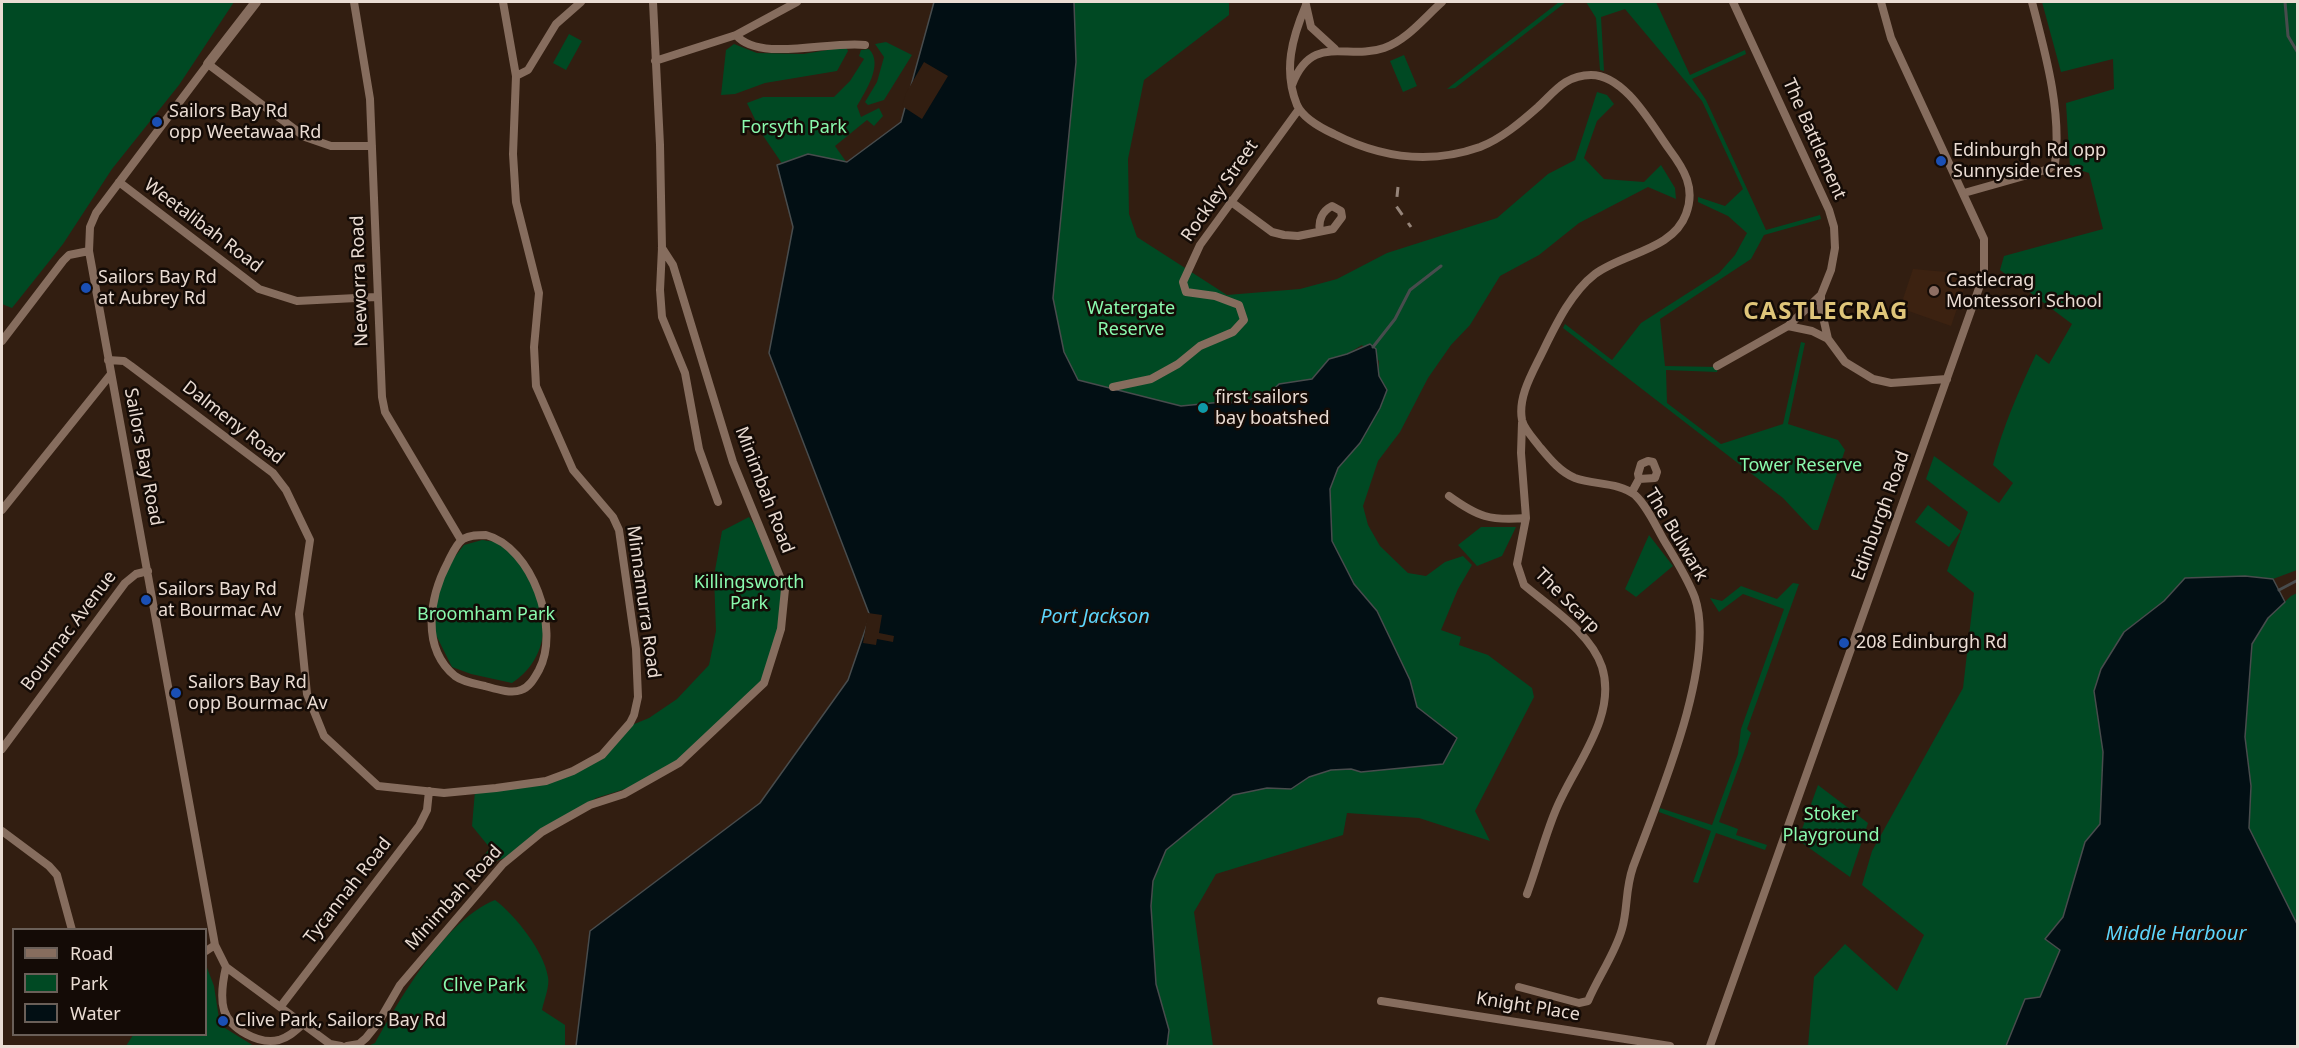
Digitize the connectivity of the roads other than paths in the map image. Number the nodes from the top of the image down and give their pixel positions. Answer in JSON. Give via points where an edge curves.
{"nodes":[{"id":1,"x":256,"y":2,"type":"edge"},
{"id":2,"x":354,"y":2,"type":"edge"},
{"id":3,"x":503,"y":2,"type":"edge"},
{"id":4,"x":581,"y":2,"type":"edge"},
{"id":5,"x":653,"y":2,"type":"edge"},
{"id":6,"x":797,"y":2,"type":"edge"},
{"id":7,"x":1442,"y":2,"type":"edge"},
{"id":8,"x":1733,"y":2,"type":"edge"},
{"id":9,"x":1881,"y":2,"type":"edge"},
{"id":10,"x":2032,"y":2,"type":"edge"},
{"id":11,"x":1307,"y":3,"type":"edge"},
{"id":12,"x":736,"y":35,"type":"junction"},
{"id":13,"x":865,"y":45,"type":"dead end"},
{"id":14,"x":1335,"y":49,"type":"junction"},
{"id":15,"x":655,"y":61,"type":"junction"},
{"id":16,"x":208,"y":64,"type":"junction"},
{"id":17,"x":516,"y":76,"type":"junction"},
{"id":18,"x":1292,"y":85,"type":"junction"},
{"id":19,"x":1299,"y":109,"type":"junction"},
{"id":20,"x":372,"y":146,"type":"junction"},
{"id":21,"x":119,"y":182,"type":"junction"},
{"id":22,"x":1964,"y":193,"type":"junction"},
{"id":23,"x":1230,"y":201,"type":"junction"},
{"id":24,"x":1320,"y":231,"type":"dead end"},
{"id":25,"x":662,"y":248,"type":"junction"},
{"id":26,"x":88,"y":251,"type":"junction"},
{"id":27,"x":1821,"y":296,"type":"junction"},
{"id":28,"x":376,"y":297,"type":"junction"},
{"id":29,"x":1788,"y":326,"type":"junction"},
{"id":30,"x":1828,"y":339,"type":"junction"},
{"id":31,"x":2,"y":341,"type":"edge"},
{"id":32,"x":108,"y":360,"type":"junction"},
{"id":33,"x":1717,"y":366,"type":"dead end"},
{"id":34,"x":111,"y":374,"type":"junction"},
{"id":35,"x":1947,"y":379,"type":"junction"},
{"id":36,"x":1113,"y":387,"type":"dead end"},
{"id":37,"x":1522,"y":423,"type":"junction"},
{"id":38,"x":1640,"y":479,"type":"dead end"},
{"id":39,"x":1632,"y":492,"type":"junction"},
{"id":40,"x":1449,"y":496,"type":"dead end"},
{"id":41,"x":718,"y":502,"type":"dead end"},
{"id":42,"x":2,"y":510,"type":"edge"},
{"id":43,"x":1526,"y":518,"type":"junction"},
{"id":44,"x":461,"y":540,"type":"junction"},
{"id":45,"x":148,"y":571,"type":"junction"},
{"id":46,"x":2,"y":749,"type":"edge"},
{"id":47,"x":429,"y":791,"type":"junction"},
{"id":48,"x":2,"y":831,"type":"edge"},
{"id":49,"x":1527,"y":894,"type":"dead end"},
{"id":50,"x":71,"y":928,"type":"edge"},
{"id":51,"x":215,"y":945,"type":"junction"},
{"id":52,"x":207,"y":950,"type":"edge"},
{"id":53,"x":226,"y":967,"type":"junction"},
{"id":54,"x":1519,"y":987,"type":"dead end"},
{"id":55,"x":1381,"y":1001,"type":"dead end"},
{"id":56,"x":280,"y":1006,"type":"junction"},
{"id":57,"x":303,"y":1024,"type":"junction"},
{"id":58,"x":341,"y":1047,"type":"edge"},
{"id":59,"x":347,"y":1047,"type":"edge"},
{"id":60,"x":1670,"y":1047,"type":"edge"},
{"id":61,"x":1710,"y":1047,"type":"edge"}],
"edges":[{"from":1,"to":16,"type":"street","name":"Sailors Bay Road"},
{"from":2,"to":20,"type":"street","name":"Neeworra Road","via":[[370,99]]},
{"from":3,"to":17,"type":"street","name":"Minnamurra Road"},
{"from":4,"to":17,"type":"street","via":[[555,24],[528,70]]},
{"from":5,"to":15,"type":"street","name":"Minimbah Road"},
{"from":6,"to":12,"type":"street"},
{"from":7,"to":14,"type":"street","via":[[1409,33],[1383,48],[1365,52]]},
{"from":8,"to":27,"type":"street","name":"The Battlement","via":[[1829,210],[1835,248]]},
{"from":9,"to":22,"type":"street","name":"Edinburgh Road","via":[[1891,38]]},
{"from":10,"to":22,"type":"street","via":[[2054,100],[2055,164]]},
{"from":11,"to":14,"type":"street","via":[[1311,27]]},
{"from":11,"to":18,"type":"street","via":[[1293,35],[1289,60]]},
{"from":12,"to":13,"type":"street","via":[[743,43],[765,48]]},
{"from":12,"to":15,"type":"street"},
{"from":14,"to":18,"type":"street","via":[[1305,64]]},
{"from":15,"to":25,"type":"street","name":"Minimbah Road"},
{"from":16,"to":20,"type":"street","via":[[305,137],[331,146]]},
{"from":16,"to":21,"type":"street","name":"Sailors Bay Road"},
{"from":17,"to":47,"type":"street","name":"Minnamurra Road","via":[[516,202],[539,293],[534,347],[536,386],[573,470],[613,517],[619,530],[636,649],[638,697],[634,716],[606,751],[573,771],[496,788]]},
{"from":18,"to":19,"type":"street"},
{"from":19,"to":23,"type":"street","name":"Rockley Street"},
{"from":19,"to":37,"type":"street","via":[[1329,132],[1373,152],[1406,158],[1440,157],[1494,141],[1560,84],[1578,76],[1596,75],[1630,96],[1670,149],[1691,192],[1683,222],[1658,244],[1594,274],[1575,296],[1529,378],[1522,401]]},
{"from":20,"to":28,"type":"street","name":"Neeworra Road"},
{"from":21,"to":26,"type":"street","name":"Sailors Bay Road","via":[[93,220]]},
{"from":21,"to":28,"type":"street","name":"Weetalibah Road","via":[[260,289],[297,301]]},
{"from":22,"to":35,"type":"street","name":"Edinburgh Road","via":[[1984,239],[1986,262]]},
{"from":23,"to":24,"type":"street","via":[[1272,232],[1298,236]]},
{"from":23,"to":36,"type":"street","name":"Rockley Street","via":[[1200,245],[1183,282],[1186,292],[1215,296],[1239,305],[1244,320],[1233,332],[1200,346],[1151,379]]},
{"from":25,"to":41,"type":"street","via":[[662,317],[685,373],[699,449]]},
{"from":25,"to":59,"type":"street","name":"Minimbah Road","via":[[673,265],[733,462],[785,589],[777,648],[764,683],[694,751],[654,780],[590,805],[542,832],[496,872],[400,985],[366,1038]]},
{"from":26,"to":31,"type":"street","via":[[69,255],[63,261]]},
{"from":26,"to":32,"type":"street","name":"Sailors Bay Road"},
{"from":27,"to":29,"type":"street","name":"The Battlement"},
{"from":27,"to":30,"type":"street","name":"The Battlement"},
{"from":28,"to":44,"type":"street","name":"Neeworra Road","via":[[385,412]]},
{"from":29,"to":30,"type":"street"},
{"from":29,"to":33,"type":"street","name":"The Battlement"},
{"from":30,"to":35,"type":"street","via":[[1845,362],[1873,380],[1891,383]]},
{"from":32,"to":34,"type":"street","name":"Sailors Bay Road"},
{"from":32,"to":47,"type":"street","name":"Dalmeny Road","via":[[124,361],[279,480],[310,540],[299,614],[300,640],[307,694],[324,736],[378,786]]},
{"from":34,"to":42,"type":"street"},
{"from":34,"to":45,"type":"street","name":"Sailors Bay Road"},
{"from":35,"to":61,"type":"street","name":"Edinburgh Road"},
{"from":37,"to":39,"type":"street","name":"The Bulwark","via":[[1562,471],[1574,478]]},
{"from":37,"to":43,"type":"street","name":"The Scarp"},
{"from":38,"to":39,"type":"street"},
{"from":39,"to":54,"type":"street","name":"The Bulwark","via":[[1679,565],[1696,601],[1699,631],[1686,720],[1626,887],[1622,928],[1588,1001],[1579,1003]]},
{"from":40,"to":43,"type":"street","via":[[1477,515],[1498,520]]},
{"from":43,"to":49,"type":"street","name":"The Scarp","via":[[1517,563],[1519,575],[1524,585],[1591,648],[1602,667],[1606,694],[1600,719],[1555,812]]},
{"from":44,"to":44,"type":"street","via":[[486,535],[504,543],[537,589],[546,622],[546,649],[536,677],[524,689],[499,689],[459,678],[443,662],[431,621],[432,599]]},
{"from":45,"to":46,"type":"street","name":"Bourmac Avenue","via":[[125,583]]},
{"from":45,"to":51,"type":"street","name":"Sailors Bay Road"},
{"from":47,"to":56,"type":"street","name":"Tycannah Road","via":[[428,810],[419,826]]},
{"from":48,"to":50,"type":"street","via":[[57,875]]},
{"from":51,"to":52,"type":"street"},
{"from":51,"to":53,"type":"street","name":"Sailors Bay Road"},
{"from":53,"to":56,"type":"street","name":"Sailors Bay Road"},
{"from":53,"to":57,"type":"street","via":[[225,1011],[239,1029],[276,1041],[290,1036]]},
{"from":55,"to":60,"type":"street","name":"Knight Place"},
{"from":56,"to":57,"type":"street","name":"Sailors Bay Road"},
{"from":57,"to":58,"type":"street","name":"Sailors Bay Road","via":[[330,1044]]}]}
